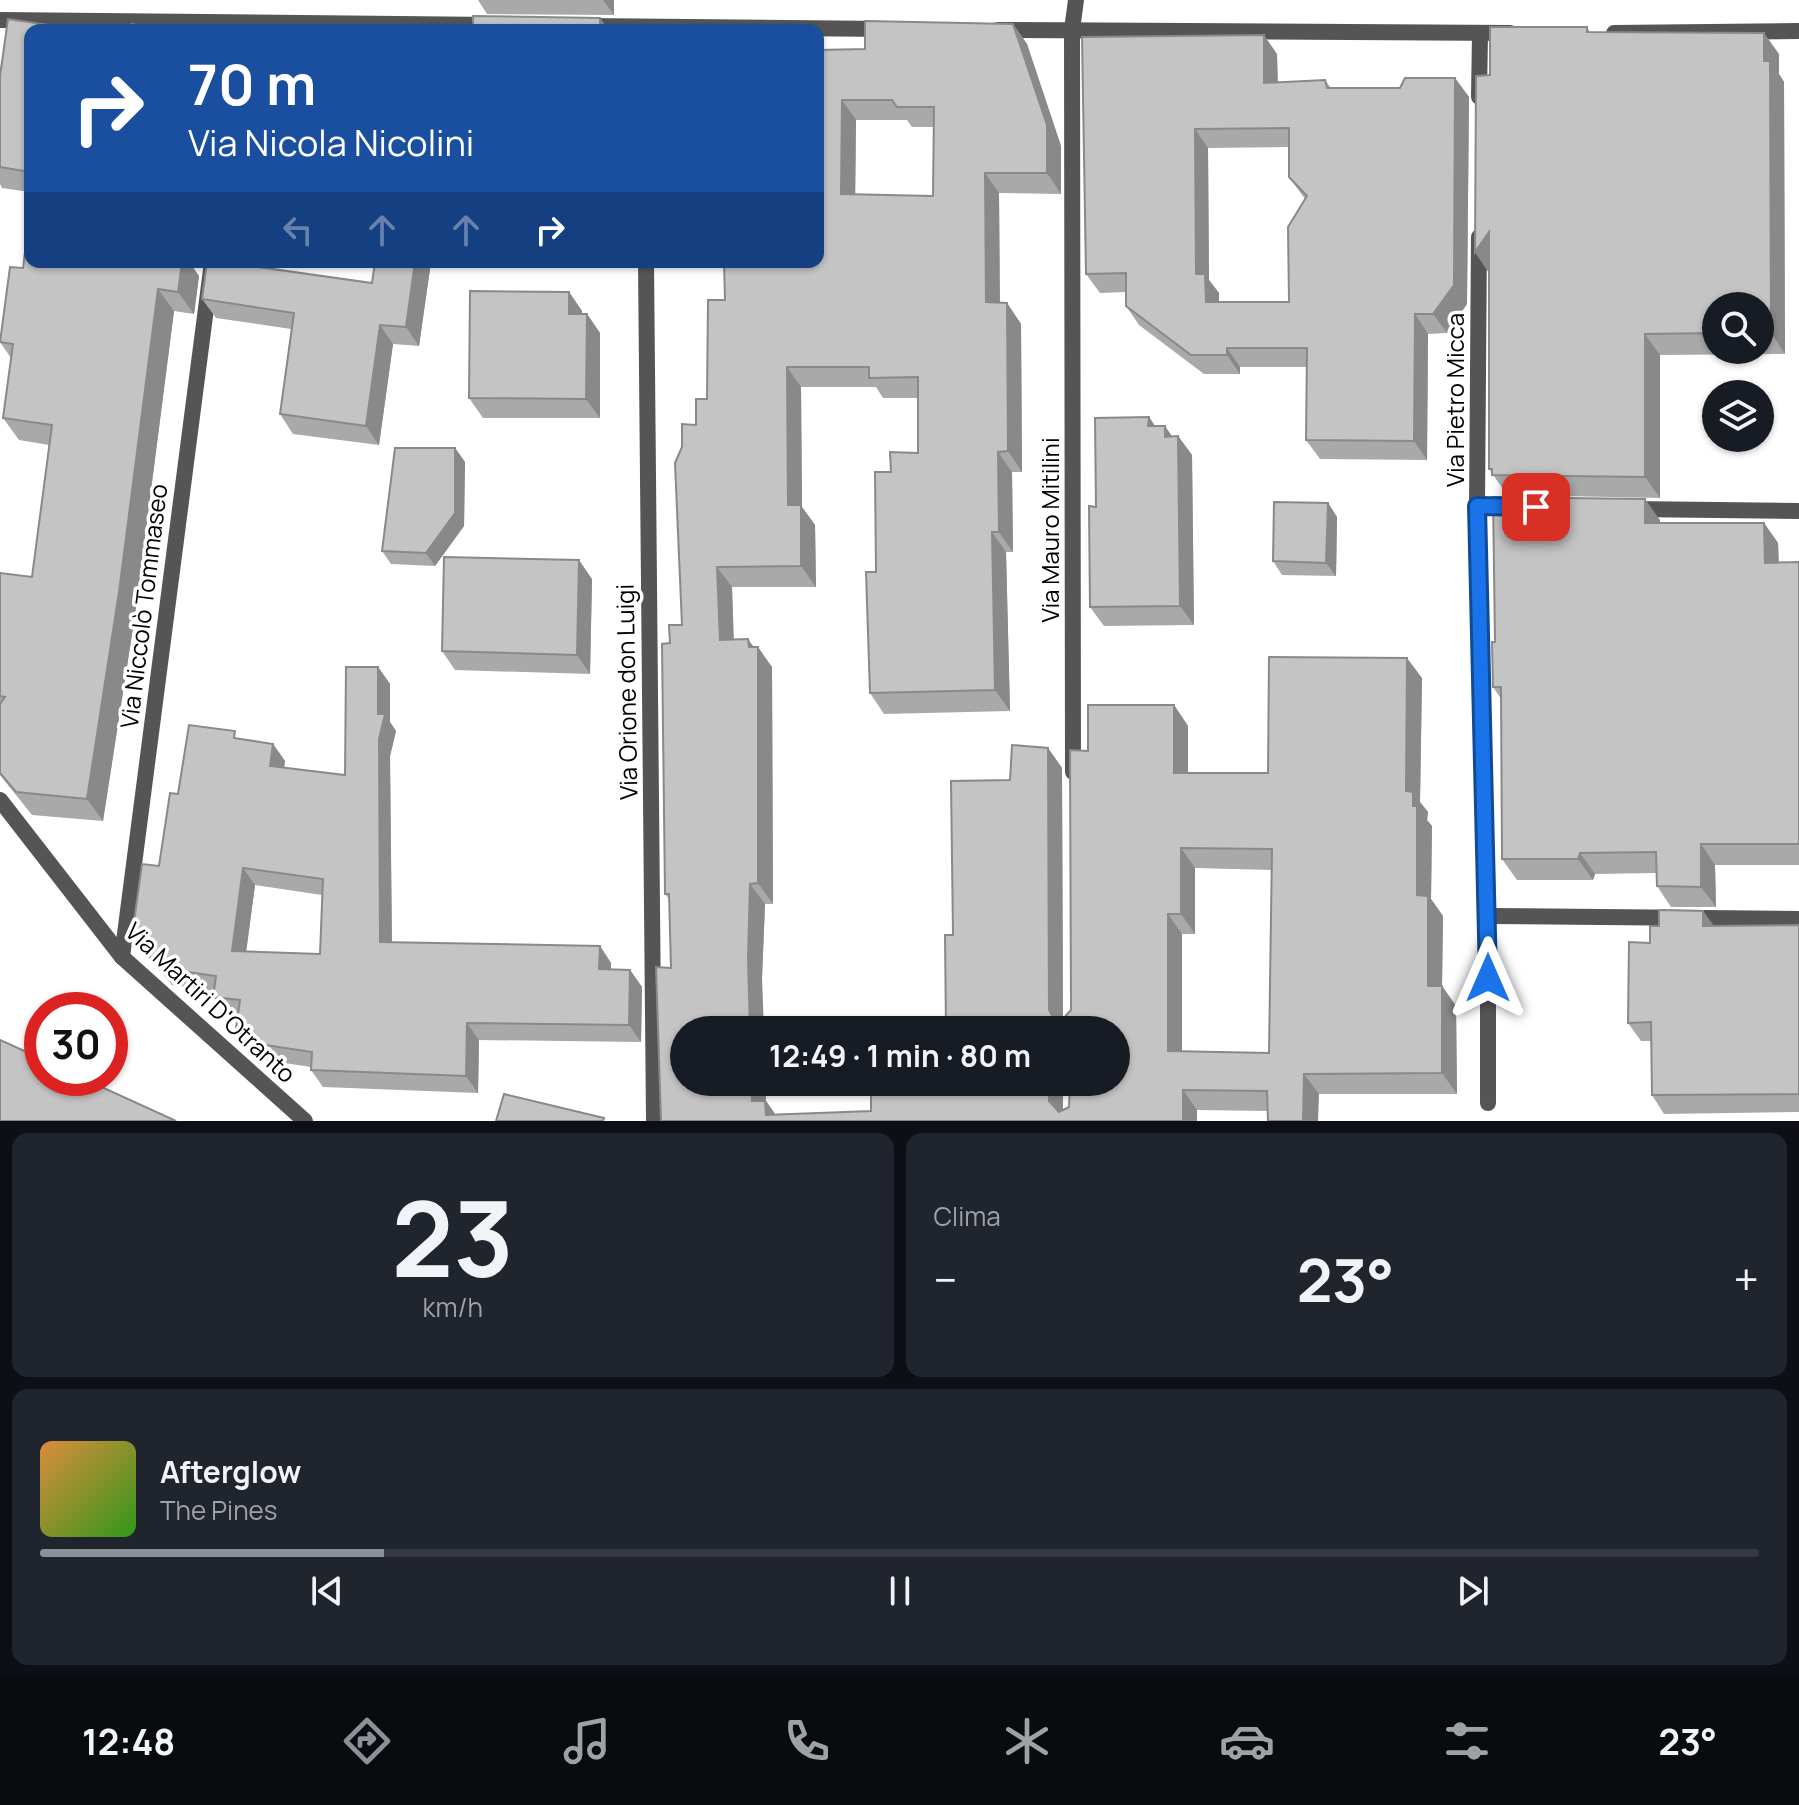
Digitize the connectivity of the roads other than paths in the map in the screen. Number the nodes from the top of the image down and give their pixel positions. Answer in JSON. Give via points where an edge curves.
{"nodes":[{"id":1,"x":1076,"y":0,"type":"edge"},
{"id":2,"x":0,"y":20,"type":"edge"},
{"id":3,"x":162,"y":24,"type":"edge"},
{"id":4,"x":824,"y":29,"type":"edge"},
{"id":5,"x":897,"y":29,"type":"edge"},
{"id":6,"x":977,"y":30,"type":"edge"},
{"id":7,"x":1072,"y":30,"type":"junction"},
{"id":8,"x":1799,"y":31,"type":"edge"},
{"id":9,"x":1528,"y":33,"type":"edge"},
{"id":10,"x":1591,"y":33,"type":"edge"},
{"id":11,"x":1480,"y":34,"type":"junction"},
{"id":12,"x":1479,"y":112,"type":"edge"},
{"id":13,"x":1479,"y":223,"type":"edge"},
{"id":14,"x":211,"y":268,"type":"edge"},
{"id":15,"x":646,"y":268,"type":"edge"},
{"id":16,"x":1615,"y":508,"type":"edge"},
{"id":17,"x":1799,"y":511,"type":"edge"},
{"id":18,"x":1073,"y":793,"type":"edge"},
{"id":19,"x":0,"y":800,"type":"edge"},
{"id":20,"x":1488,"y":916,"type":"junction"},
{"id":21,"x":1799,"y":919,"type":"edge"},
{"id":22,"x":122,"y":957,"type":"junction"},
{"id":23,"x":1488,"y":1103,"type":"dead end"},
{"id":24,"x":305,"y":1121,"type":"edge"},
{"id":25,"x":654,"y":1121,"type":"edge"}],
"edges":[{"from":1,"to":7,"type":"street","name":"Via Mauro Mitilini"},
{"from":2,"to":3,"type":"street"},
{"from":4,"to":5,"type":"street"},
{"from":6,"to":7,"type":"street"},
{"from":7,"to":11,"type":"street"},
{"from":7,"to":18,"type":"street","name":"Via Mauro Mitilini"},
{"from":8,"to":10,"type":"street"},
{"from":9,"to":11,"type":"street"},
{"from":11,"to":12,"type":"street"},
{"from":13,"to":20,"type":"street","name":"Via Pietro Micca"},
{"from":14,"to":22,"type":"street","name":"Via Niccolò Tommaseo"},
{"from":15,"to":25,"type":"street","name":"Via Orione don Luigi"},
{"from":16,"to":17,"type":"street"},
{"from":19,"to":22,"type":"street","name":"Via Martiri D'Otranto"},
{"from":20,"to":21,"type":"street"},
{"from":20,"to":23,"type":"street","name":"Via Pietro Micca"},
{"from":22,"to":24,"type":"street","name":"Via Martiri D'Otranto"}]}
